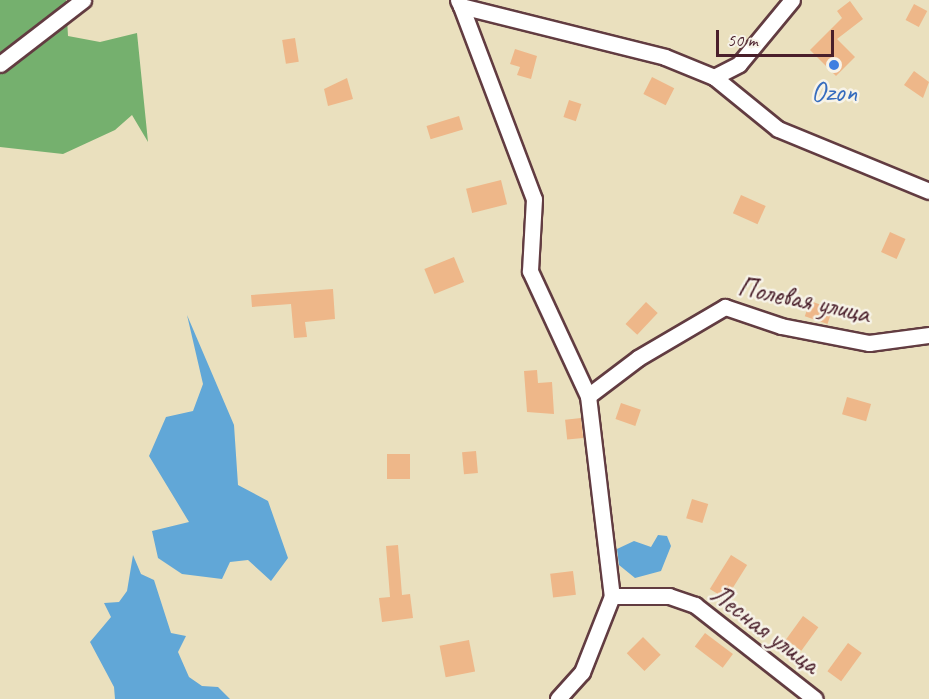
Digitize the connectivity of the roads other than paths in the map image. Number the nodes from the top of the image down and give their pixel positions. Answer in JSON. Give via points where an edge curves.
{"nodes":[{"id":1,"x":792,"y":0,"type":"edge"},
{"id":2,"x":82,"y":1,"type":"edge"},
{"id":3,"x":460,"y":3,"type":"edge"},
{"id":4,"x":0,"y":64,"type":"edge"},
{"id":5,"x":714,"y":77,"type":"junction"},
{"id":6,"x":929,"y":191,"type":"edge"},
{"id":7,"x":929,"y":336,"type":"edge"},
{"id":8,"x":588,"y":396,"type":"junction"},
{"id":9,"x":612,"y":596,"type":"junction"},
{"id":10,"x":558,"y":699,"type":"edge"},
{"id":11,"x":815,"y":699,"type":"edge"}],
"edges":[{"from":1,"to":5,"type":"street","via":[[739,64]]},
{"from":2,"to":4,"type":"street"},
{"from":3,"to":5,"type":"street","via":[[665,57]]},
{"from":3,"to":8,"type":"street","via":[[534,199],[530,271]]},
{"from":5,"to":6,"type":"street","via":[[778,129]]},
{"from":7,"to":8,"type":"street","name":"Полевая улица","via":[[868,343],[781,326],[725,307],[638,358]]},
{"from":8,"to":9,"type":"street"},
{"from":9,"to":10,"type":"street","via":[[582,672]]},
{"from":9,"to":11,"type":"street","name":"Лесная улица","via":[[669,596],[695,605]]}]}
